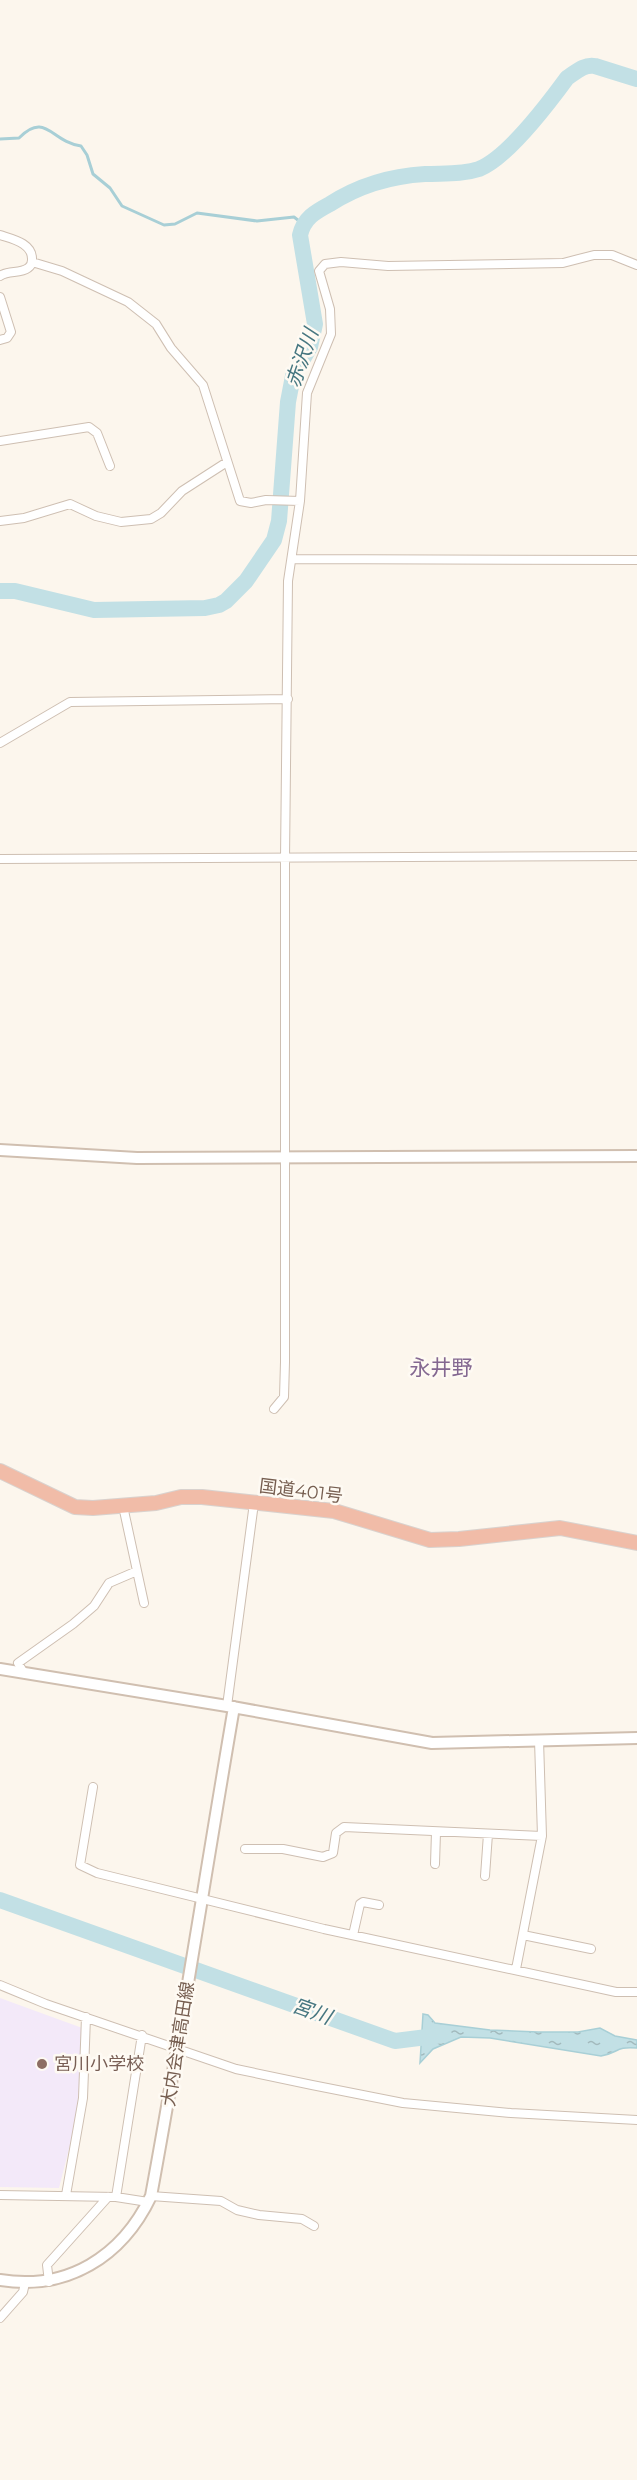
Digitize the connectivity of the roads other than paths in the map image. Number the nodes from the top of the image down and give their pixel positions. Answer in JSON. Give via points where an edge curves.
{"nodes":[{"id":1,"x":0,"y":235,"type":"edge"},
{"id":2,"x":32,"y":262,"type":"junction"},
{"id":3,"x":637,"y":265,"type":"edge"},
{"id":4,"x":0,"y":276,"type":"edge"},
{"id":5,"x":0,"y":297,"type":"edge"},
{"id":6,"x":0,"y":340,"type":"edge"},
{"id":7,"x":0,"y":441,"type":"edge"},
{"id":8,"x":227,"y":462,"type":"junction"},
{"id":9,"x":110,"y":466,"type":"dead end"},
{"id":10,"x":300,"y":501,"type":"junction"},
{"id":11,"x":0,"y":521,"type":"edge"},
{"id":12,"x":292,"y":559,"type":"junction"},
{"id":13,"x":637,"y":560,"type":"edge"},
{"id":14,"x":288,"y":699,"type":"junction"},
{"id":15,"x":0,"y":743,"type":"edge"},
{"id":16,"x":637,"y":856,"type":"edge"},
{"id":17,"x":0,"y":859,"type":"edge"},
{"id":18,"x":285,"y":859,"type":"junction"},
{"id":19,"x":0,"y":1150,"type":"edge"},
{"id":20,"x":637,"y":1156,"type":"edge"},
{"id":21,"x":285,"y":1157,"type":"junction"},
{"id":22,"x":274,"y":1409,"type":"dead end"},
{"id":23,"x":0,"y":1471,"type":"edge"},
{"id":24,"x":254,"y":1503,"type":"junction"},
{"id":25,"x":123,"y":1506,"type":"junction"},
{"id":26,"x":637,"y":1543,"type":"edge"},
{"id":27,"x":136,"y":1571,"type":"junction"},
{"id":28,"x":144,"y":1603,"type":"dead end"},
{"id":29,"x":0,"y":1670,"type":"edge"},
{"id":30,"x":24,"y":1673,"type":"junction"},
{"id":31,"x":231,"y":1706,"type":"junction"},
{"id":32,"x":637,"y":1738,"type":"edge"},
{"id":33,"x":539,"y":1740,"type":"junction"},
{"id":34,"x":93,"y":1787,"type":"dead end"},
{"id":35,"x":436,"y":1832,"type":"junction"},
{"id":36,"x":488,"y":1834,"type":"junction"},
{"id":37,"x":542,"y":1836,"type":"junction"},
{"id":38,"x":245,"y":1849,"type":"dead end"},
{"id":39,"x":435,"y":1864,"type":"dead end"},
{"id":40,"x":485,"y":1876,"type":"dead end"},
{"id":41,"x":200,"y":1902,"type":"junction"},
{"id":42,"x":380,"y":1905,"type":"dead end"},
{"id":43,"x":352,"y":1935,"type":"junction"},
{"id":44,"x":523,"y":1935,"type":"junction"},
{"id":45,"x":591,"y":1949,"type":"dead end"},
{"id":46,"x":516,"y":1969,"type":"junction"},
{"id":47,"x":0,"y":1985,"type":"edge"},
{"id":48,"x":637,"y":1992,"type":"edge"},
{"id":49,"x":86,"y":2017,"type":"junction"},
{"id":50,"x":142,"y":2035,"type":"junction"},
{"id":51,"x":179,"y":2046,"type":"junction"},
{"id":52,"x":637,"y":2120,"type":"edge"},
{"id":53,"x":0,"y":2195,"type":"edge"},
{"id":54,"x":66,"y":2195,"type":"junction"},
{"id":55,"x":112,"y":2197,"type":"junction"},
{"id":56,"x":150,"y":2199,"type":"junction"},
{"id":57,"x":314,"y":2226,"type":"dead end"},
{"id":58,"x":0,"y":2280,"type":"edge"},
{"id":59,"x":49,"y":2282,"type":"junction"},
{"id":60,"x":25,"y":2283,"type":"junction"},
{"id":61,"x":0,"y":2318,"type":"edge"}],
"edges":[{"from":1,"to":2,"type":"street","via":[[26,245]]},
{"from":2,"to":4,"type":"street","via":[[27,269]]},
{"from":2,"to":8,"type":"street","via":[[128,302],[156,324],[203,385]]},
{"from":3,"to":10,"type":"street","via":[[612,255],[563,263],[326,264],[320,271],[330,309],[331,334],[307,393]]},
{"from":5,"to":6,"type":"street","via":[[11,332]]},
{"from":7,"to":9,"type":"street","via":[[89,427],[97,433]]},
{"from":8,"to":10,"type":"street","via":[[240,501]]},
{"from":8,"to":11,"type":"street","via":[[182,491],[151,519],[120,522],[70,504]]},
{"from":10,"to":12,"type":"street"},
{"from":12,"to":13,"type":"street"},
{"from":12,"to":14,"type":"street","via":[[288,580]]},
{"from":14,"to":15,"type":"street","via":[[70,702]]},
{"from":14,"to":18,"type":"street"},
{"from":16,"to":18,"type":"street"},
{"from":17,"to":18,"type":"street"},
{"from":18,"to":21,"type":"street"},
{"from":19,"to":21,"type":"street","via":[[137,1158]]},
{"from":20,"to":21,"type":"street"},
{"from":21,"to":22,"type":"street","via":[[284,1397]]},
{"from":23,"to":25,"type":"highway","name":"国道401号","via":[[75,1507]]},
{"from":24,"to":25,"type":"highway","name":"国道401号","via":[[181,1497]]},
{"from":24,"to":26,"type":"highway","name":"国道401号","via":[[334,1511],[430,1540],[560,1528]]},
{"from":24,"to":31,"type":"street"},
{"from":25,"to":27,"type":"street"},
{"from":27,"to":28,"type":"street"},
{"from":27,"to":30,"type":"street","via":[[109,1583],[94,1606],[18,1663]]},
{"from":29,"to":30,"type":"street"},
{"from":30,"to":31,"type":"street"},
{"from":31,"to":33,"type":"street","via":[[432,1743]]},
{"from":31,"to":41,"type":"street","name":"大内会津高田線"},
{"from":32,"to":33,"type":"street"},
{"from":33,"to":37,"type":"street"},
{"from":34,"to":41,"type":"street","via":[[80,1865]]},
{"from":35,"to":36,"type":"street"},
{"from":35,"to":38,"type":"street","via":[[344,1827],[336,1833],[333,1852],[323,1857],[282,1849]]},
{"from":35,"to":39,"type":"street"},
{"from":36,"to":37,"type":"street"},
{"from":36,"to":40,"type":"street"},
{"from":37,"to":44,"type":"street"},
{"from":41,"to":43,"type":"street"},
{"from":41,"to":51,"type":"street","name":"大内会津高田線"},
{"from":42,"to":43,"type":"street","via":[[360,1904]]},
{"from":43,"to":46,"type":"street"},
{"from":44,"to":45,"type":"street"},
{"from":44,"to":46,"type":"street"},
{"from":46,"to":48,"type":"street","via":[[616,1992]]},
{"from":47,"to":49,"type":"street"},
{"from":49,"to":50,"type":"street"},
{"from":49,"to":54,"type":"street","via":[[83,2098]]},
{"from":50,"to":51,"type":"street"},
{"from":50,"to":55,"type":"street"},
{"from":51,"to":52,"type":"street","via":[[236,2068],[403,2103]]},
{"from":51,"to":56,"type":"street","name":"大内会津高田線"},
{"from":53,"to":54,"type":"street"},
{"from":54,"to":55,"type":"street"},
{"from":55,"to":56,"type":"street"},
{"from":55,"to":59,"type":"street","via":[[47,2265]]},
{"from":56,"to":57,"type":"street","via":[[221,2201],[248,2213],[302,2219]]},
{"from":56,"to":59,"type":"street","name":"大内会津高田線","via":[[135,2223],[104,2257],[85,2269]]},
{"from":58,"to":60,"type":"street","name":"大内会津高田線"},
{"from":59,"to":60,"type":"street","name":"大内会津高田線"},
{"from":60,"to":61,"type":"street","via":[[23,2292]]}]}
